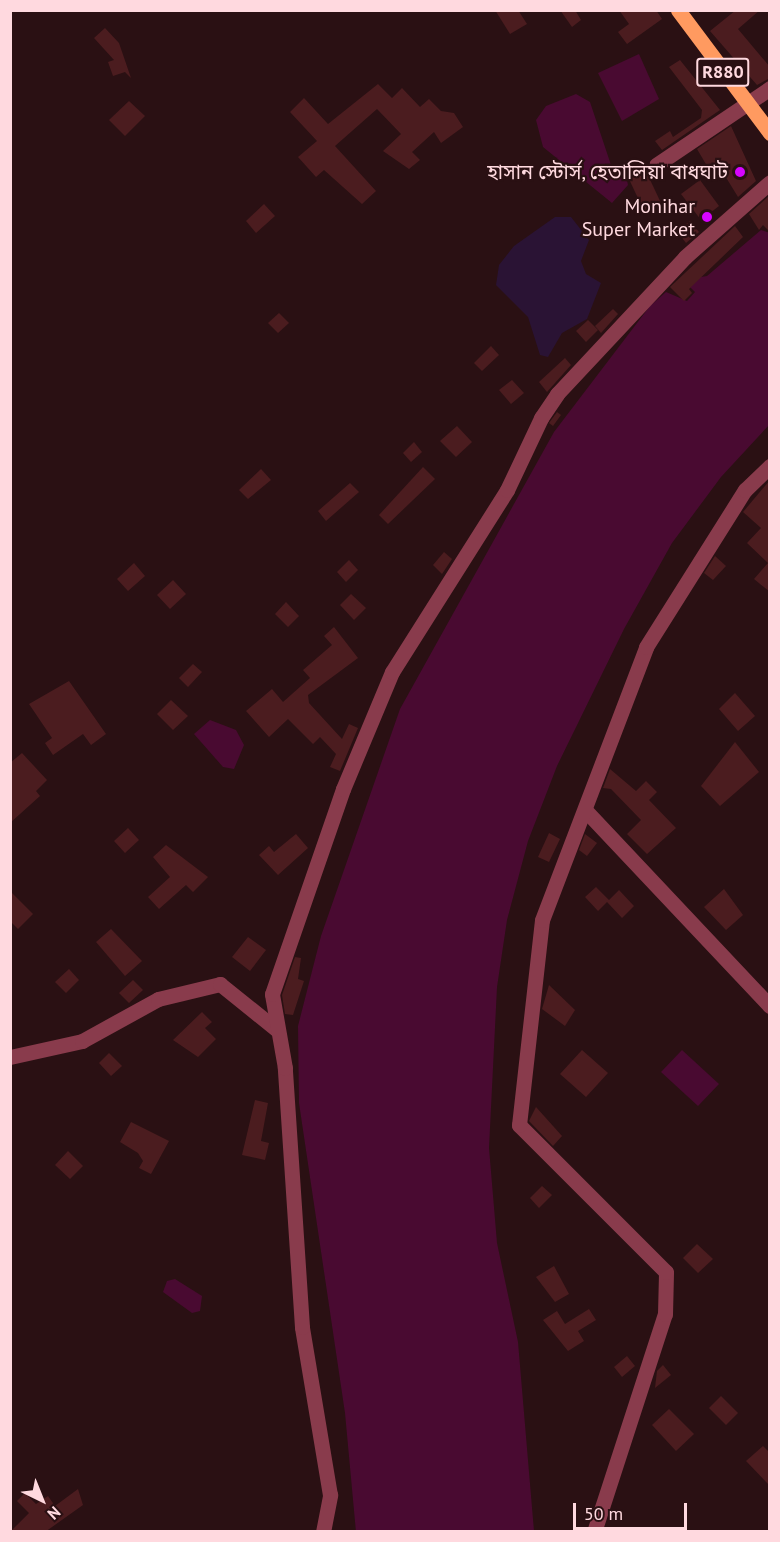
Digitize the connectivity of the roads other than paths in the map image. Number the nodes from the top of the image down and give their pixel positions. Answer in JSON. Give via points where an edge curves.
{"nodes":[{"id":1,"x":678,"y":10,"type":"edge"},
{"id":2,"x":770,"y":88,"type":"edge"},
{"id":3,"x":747,"y":105,"type":"junction"},
{"id":4,"x":770,"y":133,"type":"edge"},
{"id":5,"x":656,"y":165,"type":"dead end"},
{"id":6,"x":770,"y":182,"type":"edge"},
{"id":7,"x":770,"y":466,"type":"edge"},
{"id":8,"x":586,"y":811,"type":"junction"},
{"id":9,"x":770,"y":1006,"type":"edge"},
{"id":10,"x":276,"y":1029,"type":"junction"},
{"id":11,"x":10,"y":1057,"type":"edge"},
{"id":12,"x":323,"y":1532,"type":"edge"},
{"id":13,"x":594,"y":1532,"type":"edge"}],
"edges":[{"from":1,"to":3,"type":"main road","number":"R880"},
{"from":2,"to":3,"type":"street"},
{"from":3,"to":4,"type":"main road","number":"R880"},
{"from":3,"to":5,"type":"street"},
{"from":6,"to":10,"type":"street","via":[[685,257],[557,394],[478,540],[392,672],[343,789],[272,994]]},
{"from":7,"to":8,"type":"street","via":[[745,490],[646,647]]},
{"from":8,"to":9,"type":"street"},
{"from":8,"to":13,"type":"street","via":[[542,920],[519,1125],[666,1272],[666,1314]]},
{"from":10,"to":11,"type":"street","via":[[220,984],[158,999],[82,1041]]},
{"from":10,"to":12,"type":"street","via":[[285,1068],[302,1328],[330,1495]]}]}
